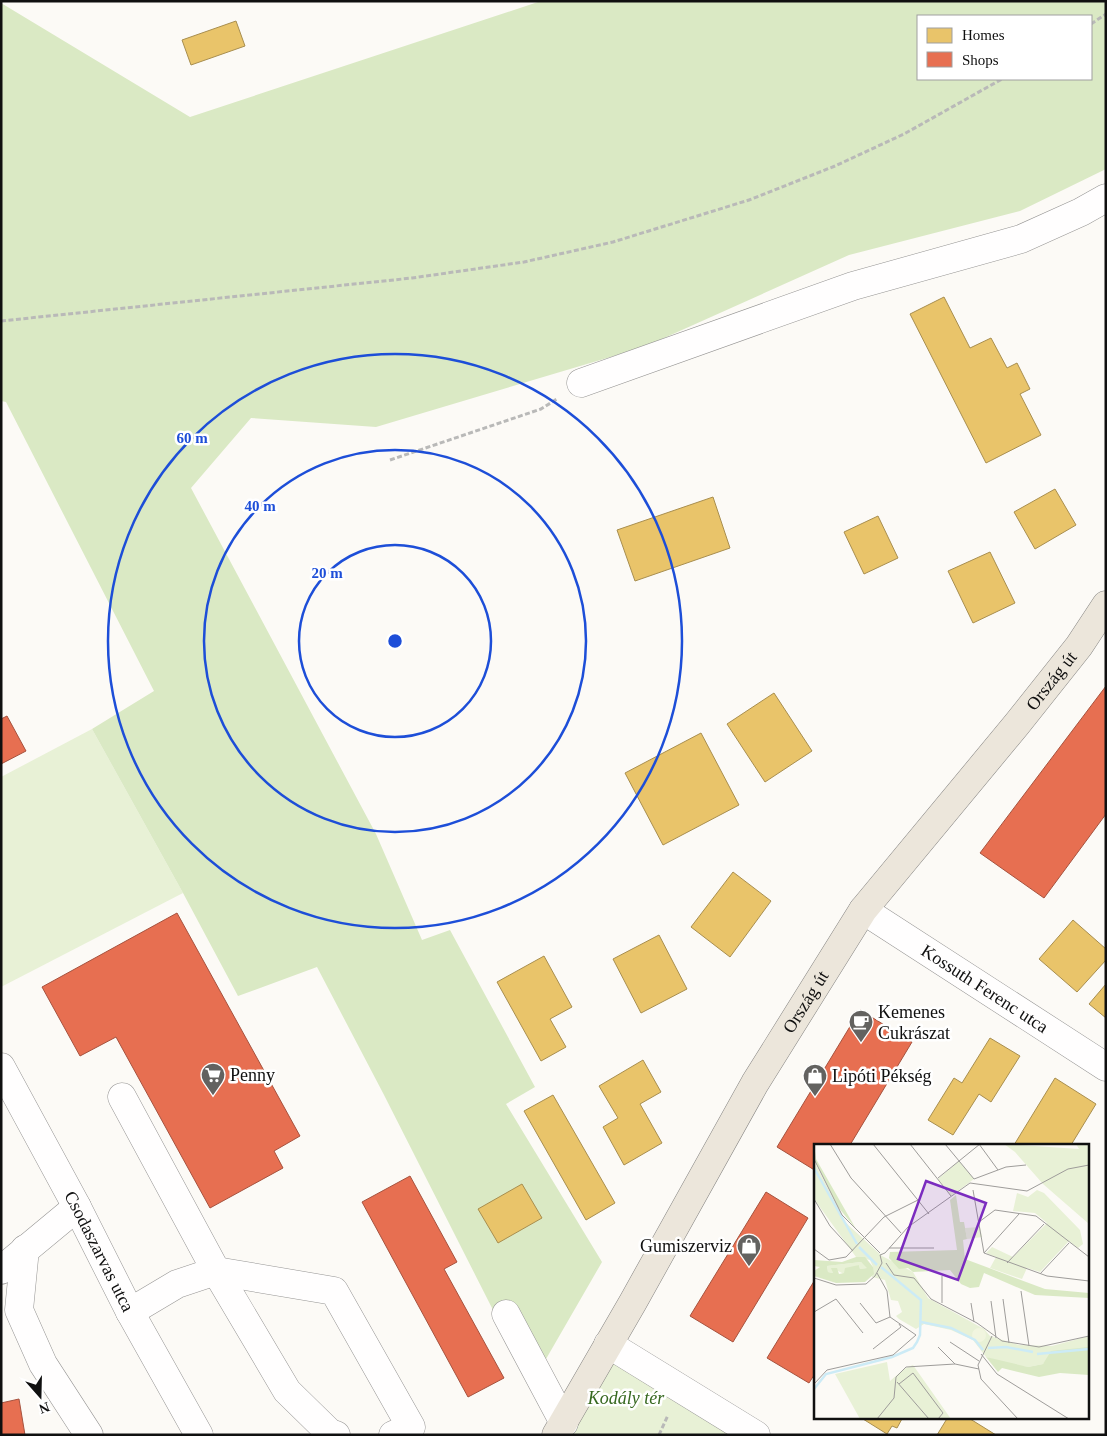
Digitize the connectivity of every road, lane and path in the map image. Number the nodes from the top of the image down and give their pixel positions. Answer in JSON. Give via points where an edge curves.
{"nodes":[{"id":1,"x":1106,"y":14,"type":"edge"},
{"id":2,"x":1092,"y":23,"type":"edge"},
{"id":3,"x":1000,"y":80,"type":"edge"},
{"id":4,"x":1106,"y":198,"type":"edge"},
{"id":5,"x":1,"y":321,"type":"edge"},
{"id":6,"x":581,"y":384,"type":"joint"},
{"id":7,"x":390,"y":460,"type":"dead end"},
{"id":8,"x":1106,"y":605,"type":"edge"},
{"id":9,"x":863,"y":910,"type":"junction"},
{"id":10,"x":1106,"y":1067,"type":"edge"},
{"id":11,"x":3,"y":1078,"type":"edge"},
{"id":12,"x":122,"y":1098,"type":"dead end"},
{"id":13,"x":77,"y":1207,"type":"junction"},
{"id":14,"x":26,"y":1249,"type":"junction"},
{"id":15,"x":1,"y":1270,"type":"edge"},
{"id":16,"x":216,"y":1271,"type":"junction"},
{"id":17,"x":130,"y":1312,"type":"junction"},
{"id":18,"x":506,"y":1314,"type":"dead end"},
{"id":19,"x":608,"y":1344,"type":"junction"},
{"id":20,"x":560,"y":1429,"type":"edge"},
{"id":21,"x":89,"y":1435,"type":"edge"},
{"id":22,"x":198,"y":1435,"type":"edge"},
{"id":23,"x":336,"y":1435,"type":"edge"},
{"id":24,"x":393,"y":1435,"type":"edge"},
{"id":25,"x":756,"y":1435,"type":"edge"}],
"edges":[{"from":1,"to":2,"type":"path"},
{"from":3,"to":5,"type":"path","via":[[904,134],[835,166],[749,200],[613,242],[524,262],[412,278]]},
{"from":4,"to":6,"type":"street","via":[[1021,239],[853,286]]},
{"from":6,"to":7,"type":"path","via":[[541,409]]},
{"from":8,"to":9,"type":"main road","name":"Ország út","via":[[1079,646],[1017,724]]},
{"from":9,"to":10,"type":"street","name":"Kossuth Ferenc utca"},
{"from":9,"to":19,"type":"main road","name":"Ország út","via":[[755,1083]]},
{"from":11,"to":13,"type":"street","name":"Csodaszarvas utca"},
{"from":12,"to":16,"type":"street"},
{"from":13,"to":14,"type":"street"},
{"from":13,"to":17,"type":"street","name":"Csodaszarvas utca"},
{"from":14,"to":15,"type":"street"},
{"from":14,"to":21,"type":"street","via":[[19,1310],[43,1364]]},
{"from":16,"to":17,"type":"street","via":[[177,1284]]},
{"from":16,"to":23,"type":"street","via":[[287,1391],[330,1433]]},
{"from":16,"to":24,"type":"street","via":[[334,1291],[411,1427]]},
{"from":17,"to":22,"type":"street","name":"Csodaszarvas utca"},
{"from":18,"to":20,"type":"street"},
{"from":19,"to":20,"type":"main road","name":"Ország út"},
{"from":19,"to":25,"type":"street"}]}
